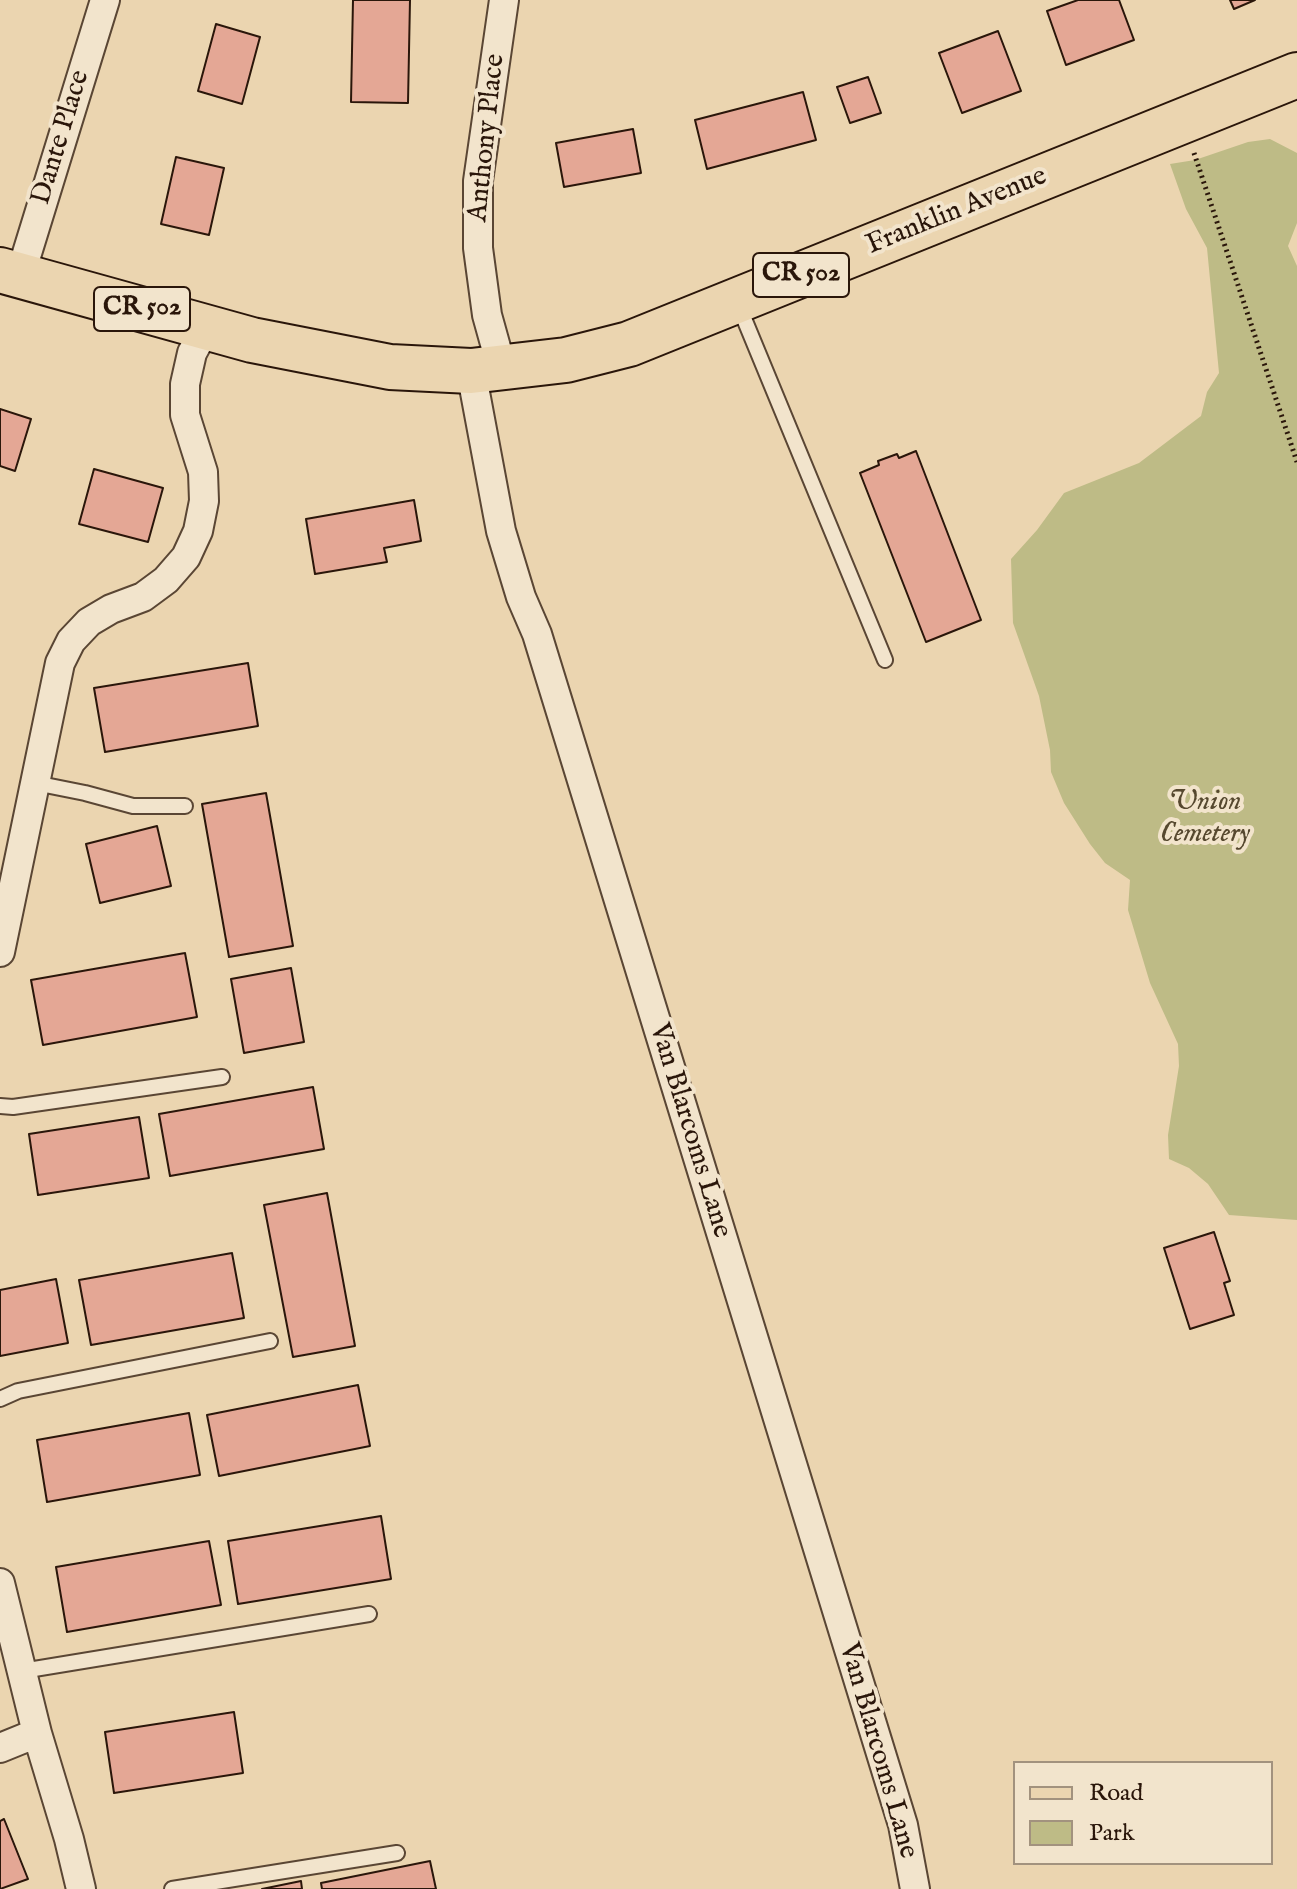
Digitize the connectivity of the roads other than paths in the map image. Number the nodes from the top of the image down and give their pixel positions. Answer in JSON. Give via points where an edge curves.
{"nodes":[{"id":1,"x":105,"y":0,"type":"edge"},
{"id":2,"x":504,"y":0,"type":"edge"},
{"id":3,"x":1297,"y":75,"type":"edge"},
{"id":4,"x":10,"y":273,"type":"edge"},
{"id":5,"x":737,"y":300,"type":"junction"},
{"id":6,"x":206,"y":327,"type":"junction"},
{"id":7,"x":487,"y":370,"type":"junction"},
{"id":8,"x":885,"y":660,"type":"dead end"},
{"id":9,"x":35,"y":783,"type":"junction"},
{"id":10,"x":185,"y":806,"type":"dead end"},
{"id":11,"x":0,"y":952,"type":"edge"},
{"id":12,"x":222,"y":1077,"type":"dead end"},
{"id":13,"x":0,"y":1106,"type":"edge"},
{"id":14,"x":270,"y":1341,"type":"dead end"},
{"id":15,"x":0,"y":1399,"type":"edge"},
{"id":16,"x":1,"y":1589,"type":"edge"},
{"id":17,"x":369,"y":1614,"type":"dead end"},
{"id":18,"x":22,"y":1671,"type":"junction"},
{"id":19,"x":37,"y":1733,"type":"junction"},
{"id":20,"x":0,"y":1748,"type":"edge"},
{"id":21,"x":397,"y":1853,"type":"dead end"},
{"id":22,"x":81,"y":1889,"type":"edge"},
{"id":23,"x":172,"y":1889,"type":"edge"},
{"id":24,"x":915,"y":1889,"type":"edge"}],
"edges":[{"from":1,"to":4,"type":"street","name":"Dante Place"},
{"from":2,"to":7,"type":"street","name":"Anthony Place","via":[[478,181]]},
{"from":3,"to":5,"type":"main road","name":"Franklin Avenue","number":"CR 502"},
{"from":4,"to":6,"type":"main road","number":"CR 502"},
{"from":5,"to":7,"type":"main road","name":"Franklin Avenue","number":"CR 502","via":[[629,344],[566,360]]},
{"from":5,"to":8,"type":"lane"},
{"from":6,"to":7,"type":"main road","name":"Franklin Avenue","number":"CR 502","via":[[390,367]]},
{"from":6,"to":9,"type":"street","via":[[192,353],[185,384],[185,415],[203,472],[198,531],[186,557],[166,580],[89,622],[71,641],[60,663]]},
{"from":7,"to":24,"type":"street","name":"Van Blarcoms Lane","via":[[501,531],[903,1825]]},
{"from":9,"to":10,"type":"lane","via":[[133,806]]},
{"from":9,"to":11,"type":"street"},
{"from":12,"to":13,"type":"lane"},
{"from":14,"to":15,"type":"lane","via":[[18,1391]]},
{"from":16,"to":18,"type":"street"},
{"from":17,"to":18,"type":"lane"},
{"from":18,"to":19,"type":"street"},
{"from":19,"to":20,"type":"street"},
{"from":19,"to":22,"type":"street"},
{"from":21,"to":23,"type":"lane"}]}
